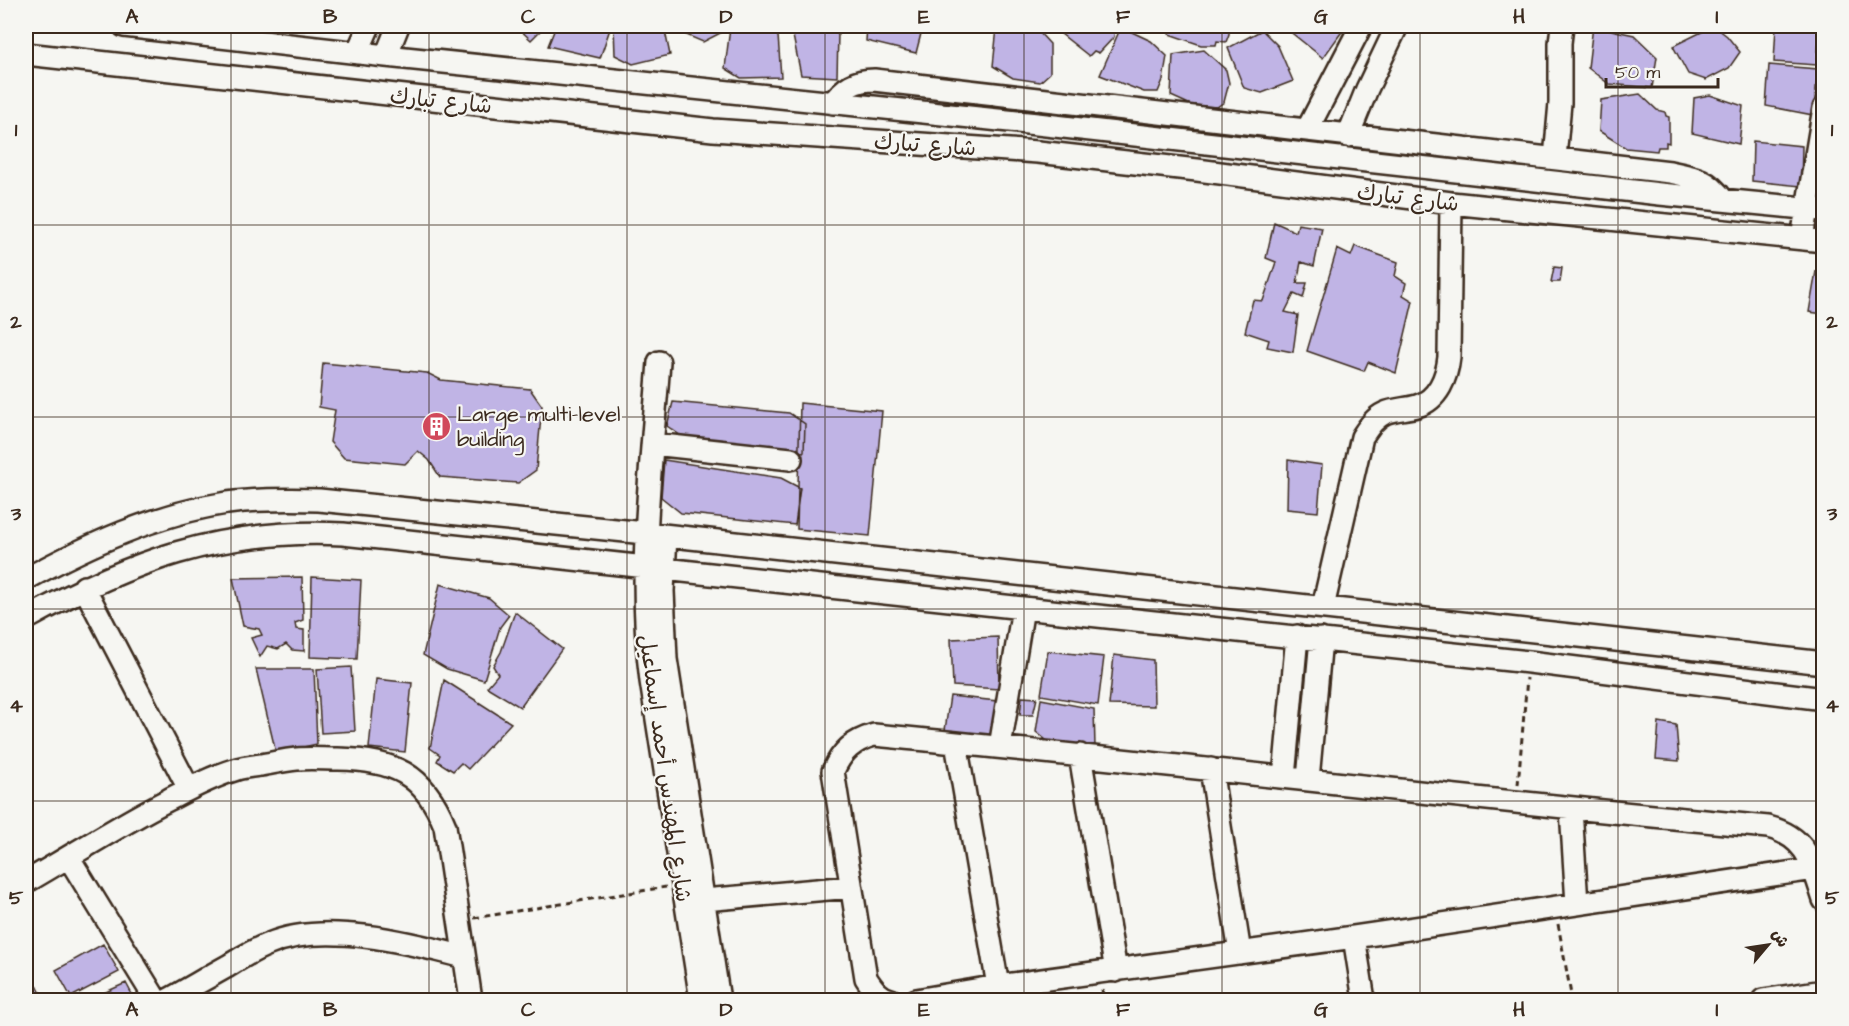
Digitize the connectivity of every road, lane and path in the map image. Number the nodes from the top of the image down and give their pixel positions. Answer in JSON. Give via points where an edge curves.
{"nodes":[{"id":1,"x":124,"y":26,"type":"edge"},
{"id":2,"x":369,"y":26,"type":"edge"},
{"id":3,"x":399,"y":26,"type":"edge"},
{"id":4,"x":1361,"y":26,"type":"edge"},
{"id":5,"x":1397,"y":26,"type":"edge"},
{"id":6,"x":1562,"y":26,"type":"edge"},
{"id":7,"x":357,"y":53,"type":"junction"},
{"id":8,"x":26,"y":54,"type":"edge"},
{"id":9,"x":386,"y":56,"type":"junction"},
{"id":10,"x":833,"y":103,"type":"junction"},
{"id":11,"x":1824,"y":108,"type":"edge"},
{"id":12,"x":1307,"y":130,"type":"junction"},
{"id":13,"x":1348,"y":136,"type":"junction"},
{"id":14,"x":1555,"y":158,"type":"junction"},
{"id":15,"x":1724,"y":200,"type":"junction"},
{"id":16,"x":1451,"y":203,"type":"junction"},
{"id":17,"x":1815,"y":208,"type":"edge"},
{"id":18,"x":1802,"y":238,"type":"junction"},
{"id":19,"x":1824,"y":240,"type":"edge"},
{"id":20,"x":659,"y":362,"type":"dead end"},
{"id":21,"x":653,"y":444,"type":"junction"},
{"id":22,"x":791,"y":459,"type":"dead end"},
{"id":23,"x":656,"y":535,"type":"junction"},
{"id":24,"x":654,"y":567,"type":"junction"},
{"id":25,"x":26,"y":579,"type":"edge"},
{"id":26,"x":1118,"y":585,"type":"junction"},
{"id":27,"x":84,"y":587,"type":"junction"},
{"id":28,"x":1323,"y":607,"type":"junction"},
{"id":29,"x":1023,"y":608,"type":"junction"},
{"id":30,"x":1113,"y":618,"type":"junction"},
{"id":31,"x":26,"y":619,"type":"edge"},
{"id":32,"x":1297,"y":636,"type":"junction"},
{"id":33,"x":1321,"y":639,"type":"junction"},
{"id":34,"x":1529,"y":662,"type":"junction"},
{"id":35,"x":1824,"y":663,"type":"edge"},
{"id":36,"x":1824,"y":699,"type":"edge"},
{"id":37,"x":956,"y":743,"type":"junction"},
{"id":38,"x":1000,"y":747,"type":"junction"},
{"id":39,"x":1080,"y":756,"type":"junction"},
{"id":40,"x":1211,"y":769,"type":"junction"},
{"id":41,"x":1284,"y":777,"type":"junction"},
{"id":42,"x":1308,"y":779,"type":"junction"},
{"id":43,"x":189,"y":789,"type":"junction"},
{"id":44,"x":1516,"y":803,"type":"junction"},
{"id":45,"x":1571,"y":809,"type":"junction"},
{"id":46,"x":69,"y":858,"type":"junction"},
{"id":47,"x":1814,"y":869,"type":"junction"},
{"id":48,"x":26,"y":882,"type":"edge"},
{"id":49,"x":682,"y":885,"type":"junction"},
{"id":50,"x":851,"y":887,"type":"junction"},
{"id":51,"x":704,"y":900,"type":"junction"},
{"id":52,"x":1824,"y":900,"type":"edge"},
{"id":53,"x":1577,"y":904,"type":"junction"},
{"id":54,"x":1555,"y":907,"type":"junction"},
{"id":55,"x":458,"y":921,"type":"junction"},
{"id":56,"x":1354,"y":937,"type":"junction"},
{"id":57,"x":1240,"y":953,"type":"junction"},
{"id":58,"x":464,"y":957,"type":"junction"},
{"id":59,"x":1116,"y":971,"type":"junction"},
{"id":60,"x":998,"y":986,"type":"junction"},
{"id":61,"x":1824,"y":991,"type":"edge"},
{"id":62,"x":156,"y":1000,"type":"edge"},
{"id":63,"x":168,"y":1000,"type":"edge"},
{"id":64,"x":471,"y":1000,"type":"edge"},
{"id":65,"x":700,"y":1000,"type":"edge"},
{"id":66,"x":719,"y":1000,"type":"edge"},
{"id":67,"x":891,"y":1000,"type":"edge"},
{"id":68,"x":916,"y":1000,"type":"edge"},
{"id":69,"x":1364,"y":1000,"type":"edge"},
{"id":70,"x":1572,"y":1000,"type":"edge"},
{"id":71,"x":1762,"y":1000,"type":"edge"}],
"edges":[{"from":1,"to":7,"type":"street","name":"شارع تبارك"},
{"from":2,"to":7,"type":"street"},
{"from":3,"to":9,"type":"street"},
{"from":4,"to":12,"type":"street"},
{"from":5,"to":13,"type":"street"},
{"from":6,"to":14,"type":"street"},
{"from":7,"to":9,"type":"street","name":"شارع تبارك"},
{"from":8,"to":16,"type":"street","name":"شارع تبارك","via":[[712,130],[1038,152]]},
{"from":9,"to":10,"type":"street","name":"شارع تبارك"},
{"from":10,"to":12,"type":"street","via":[[850,85],[874,80]]},
{"from":10,"to":15,"type":"street","name":"شارع تبارك"},
{"from":11,"to":17,"type":"street"},
{"from":12,"to":13,"type":"street"},
{"from":13,"to":14,"type":"street"},
{"from":14,"to":15,"type":"street","via":[[1694,177],[1712,186]]},
{"from":15,"to":17,"type":"street","name":"شارع تبارك"},
{"from":16,"to":18,"type":"street","name":"شارع تبارك"},
{"from":16,"to":28,"type":"street","via":[[1449,357],[1445,377],[1428,401],[1386,413],[1362,437]]},
{"from":17,"to":18,"type":"street"},
{"from":18,"to":19,"type":"street","name":"شارع تبارك"},
{"from":20,"to":21,"type":"street","name":"شارع المهندس أحمد إسماعيل"},
{"from":21,"to":22,"type":"street"},
{"from":21,"to":23,"type":"street","name":"شارع المهندس أحمد إسماعيل"},
{"from":23,"to":24,"type":"street","name":"شارع المهندس أحمد إسماعيل"},
{"from":23,"to":25,"type":"street","via":[[319,500],[258,500],[197,509],[149,523]]},
{"from":23,"to":26,"type":"street"},
{"from":24,"to":27,"type":"street","via":[[343,534],[288,533],[206,544]]},
{"from":24,"to":29,"type":"street"},
{"from":24,"to":49,"type":"street","name":"شارع المهندس أحمد إسماعيل","via":[[644,612],[648,658]]},
{"from":24,"to":51,"type":"street","name":"شارع المهندس أحمد إسماعيل"},
{"from":26,"to":28,"type":"street"},
{"from":26,"to":30,"type":"street"},
{"from":27,"to":31,"type":"street"},
{"from":27,"to":43,"type":"street"},
{"from":28,"to":35,"type":"street"},
{"from":29,"to":30,"type":"street"},
{"from":29,"to":38,"type":"street"},
{"from":30,"to":32,"type":"street"},
{"from":32,"to":33,"type":"street"},
{"from":32,"to":41,"type":"street"},
{"from":33,"to":34,"type":"street"},
{"from":33,"to":42,"type":"street"},
{"from":34,"to":36,"type":"street"},
{"from":34,"to":44,"type":"path"},
{"from":37,"to":38,"type":"street"},
{"from":37,"to":50,"type":"street","via":[[874,735],[860,739],[839,758],[833,771]]},
{"from":37,"to":60,"type":"street"},
{"from":38,"to":39,"type":"street"},
{"from":39,"to":40,"type":"street"},
{"from":39,"to":59,"type":"street"},
{"from":40,"to":41,"type":"street"},
{"from":40,"to":57,"type":"street"},
{"from":41,"to":42,"type":"street"},
{"from":42,"to":44,"type":"street"},
{"from":43,"to":46,"type":"street","via":[[124,822]]},
{"from":43,"to":55,"type":"street","via":[[235,769],[296,759],[358,760],[396,768],[412,778],[438,808],[445,826]]},
{"from":44,"to":45,"type":"street"},
{"from":45,"to":47,"type":"street","via":[[1776,829],[1797,840]]},
{"from":45,"to":53,"type":"street"},
{"from":46,"to":48,"type":"street"},
{"from":46,"to":62,"type":"street"},
{"from":47,"to":52,"type":"street"},
{"from":47,"to":53,"type":"street"},
{"from":49,"to":55,"type":"path"},
{"from":49,"to":65,"type":"street","name":"شارع المهندس أحمد إسماعيل"},
{"from":50,"to":51,"type":"street"},
{"from":50,"to":67,"type":"street","via":[[867,978],[873,990]]},
{"from":51,"to":66,"type":"street","name":"شارع المهندس أحمد إسماعيل"},
{"from":53,"to":54,"type":"street"},
{"from":54,"to":56,"type":"street"},
{"from":54,"to":70,"type":"path"},
{"from":55,"to":58,"type":"street"},
{"from":56,"to":57,"type":"street"},
{"from":56,"to":69,"type":"street"},
{"from":57,"to":59,"type":"street"},
{"from":58,"to":63,"type":"street","via":[[420,945],[370,938],[298,936],[269,944]]},
{"from":58,"to":64,"type":"street"},
{"from":59,"to":60,"type":"street"},
{"from":60,"to":68,"type":"street"},
{"from":61,"to":71,"type":"street"}]}
